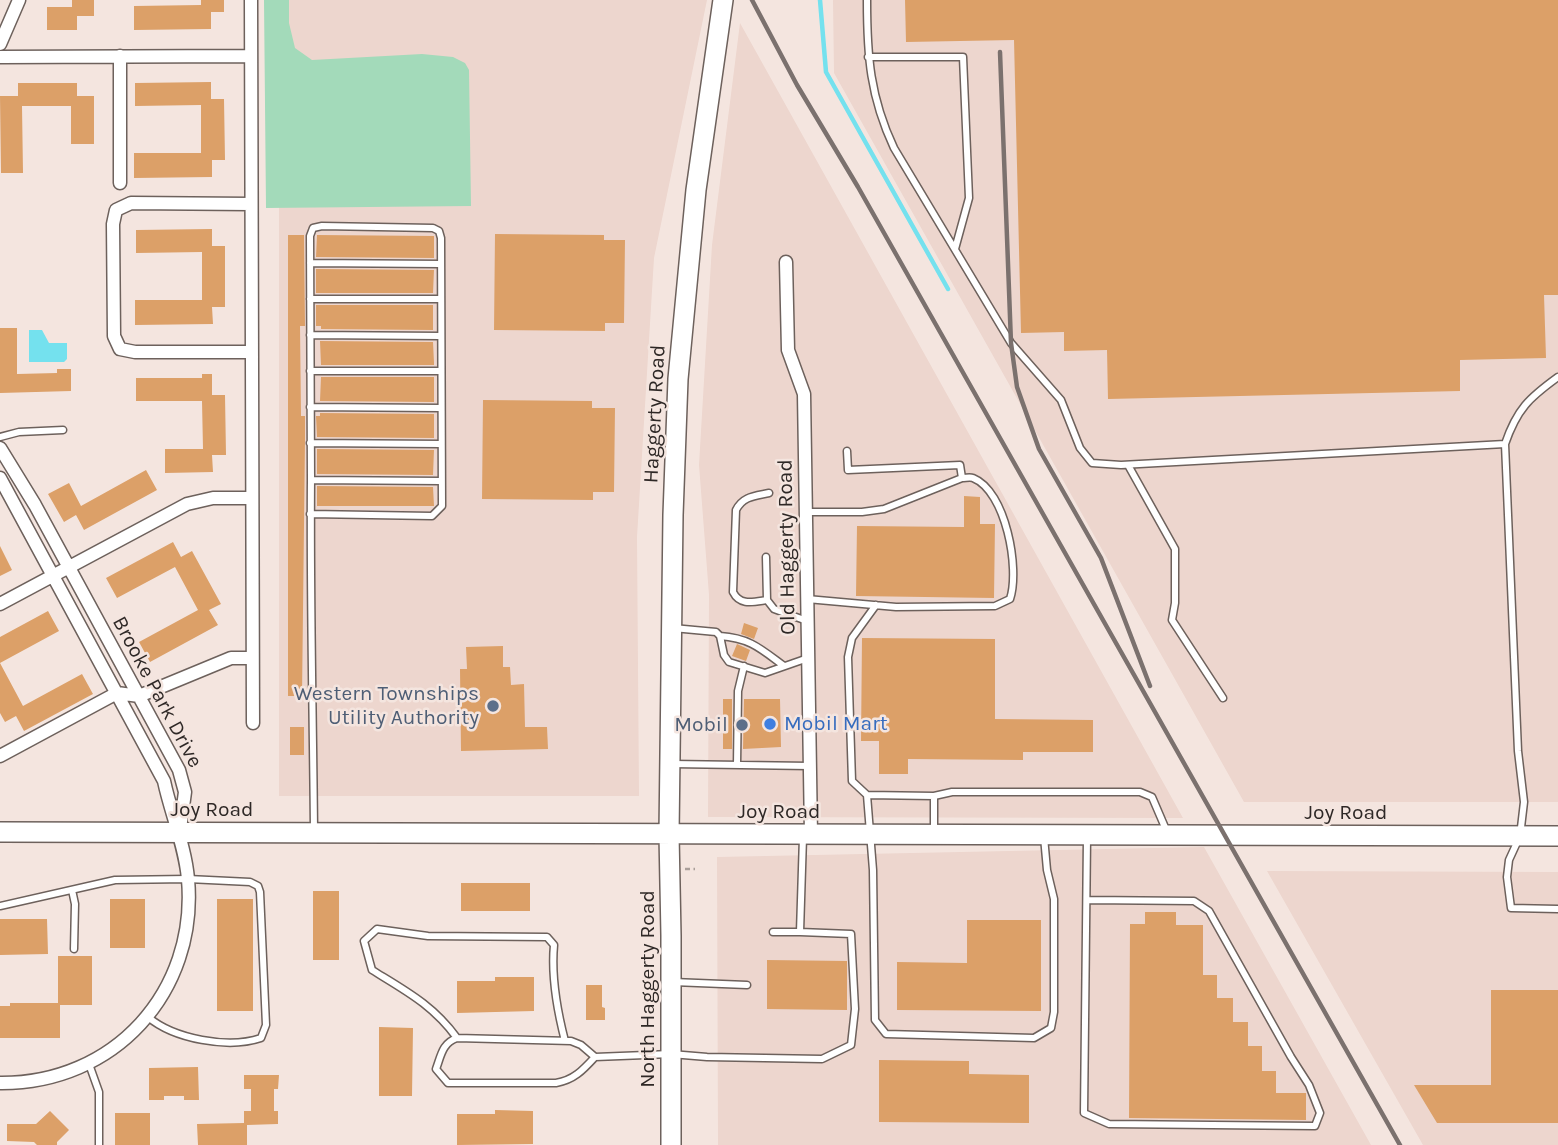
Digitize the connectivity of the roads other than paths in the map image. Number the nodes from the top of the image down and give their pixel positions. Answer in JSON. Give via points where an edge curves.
{"nodes":[{"id":1,"x":19,"y":0,"type":"edge"},
{"id":2,"x":251,"y":0,"type":"edge"},
{"id":3,"x":723,"y":0,"type":"edge"},
{"id":4,"x":867,"y":0,"type":"edge"},
{"id":5,"x":0,"y":44,"type":"edge"},
{"id":6,"x":120,"y":56,"type":"junction"},
{"id":7,"x":251,"y":56,"type":"junction"},
{"id":8,"x":0,"y":57,"type":"edge"},
{"id":9,"x":868,"y":57,"type":"junction"},
{"id":10,"x":120,"y":183,"type":"dead end"},
{"id":11,"x":251,"y":204,"type":"junction"},
{"id":12,"x":955,"y":249,"type":"junction"},
{"id":13,"x":786,"y":262,"type":"dead end"},
{"id":14,"x":310,"y":263,"type":"junction"},
{"id":15,"x":441,"y":264,"type":"junction"},
{"id":16,"x":310,"y":299,"type":"junction"},
{"id":17,"x":441,"y":299,"type":"junction"},
{"id":18,"x":310,"y":335,"type":"junction"},
{"id":19,"x":441,"y":336,"type":"junction"},
{"id":20,"x":252,"y":352,"type":"junction"},
{"id":21,"x":310,"y":371,"type":"junction"},
{"id":22,"x":441,"y":371,"type":"junction"},
{"id":23,"x":1558,"y":377,"type":"edge"},
{"id":24,"x":310,"y":407,"type":"junction"},
{"id":25,"x":441,"y":408,"type":"junction"},
{"id":26,"x":63,"y":430,"type":"dead end"},
{"id":27,"x":0,"y":437,"type":"edge"},
{"id":28,"x":310,"y":443,"type":"junction"},
{"id":29,"x":441,"y":444,"type":"junction"},
{"id":30,"x":1505,"y":444,"type":"junction"},
{"id":31,"x":0,"y":448,"type":"edge"},
{"id":32,"x":847,"y":451,"type":"dead end"},
{"id":33,"x":1128,"y":465,"type":"junction"},
{"id":34,"x":0,"y":478,"type":"edge"},
{"id":35,"x":962,"y":478,"type":"junction"},
{"id":36,"x":310,"y":480,"type":"junction"},
{"id":37,"x":441,"y":481,"type":"junction"},
{"id":38,"x":769,"y":493,"type":"dead end"},
{"id":39,"x":252,"y":498,"type":"junction"},
{"id":40,"x":806,"y":512,"type":"junction"},
{"id":41,"x":310,"y":514,"type":"junction"},
{"id":42,"x":766,"y":557,"type":"dead end"},
{"id":43,"x":69,"y":567,"type":"junction"},
{"id":44,"x":54,"y":576,"type":"junction"},
{"id":45,"x":807,"y":599,"type":"junction"},
{"id":46,"x":767,"y":600,"type":"junction"},
{"id":47,"x":0,"y":604,"type":"edge"},
{"id":48,"x":876,"y":605,"type":"junction"},
{"id":49,"x":807,"y":621,"type":"junction"},
{"id":50,"x":672,"y":628,"type":"junction"},
{"id":51,"x":720,"y":636,"type":"junction"},
{"id":52,"x":252,"y":657,"type":"junction"},
{"id":53,"x":808,"y":658,"type":"junction"},
{"id":54,"x":744,"y":666,"type":"junction"},
{"id":55,"x":784,"y":666,"type":"junction"},
{"id":56,"x":117,"y":693,"type":"junction"},
{"id":57,"x":139,"y":696,"type":"junction"},
{"id":58,"x":1223,"y":698,"type":"dead end"},
{"id":59,"x":253,"y":723,"type":"dead end"},
{"id":60,"x":0,"y":756,"type":"edge"},
{"id":61,"x":670,"y":764,"type":"junction"},
{"id":62,"x":737,"y":765,"type":"junction"},
{"id":63,"x":810,"y":766,"type":"junction"},
{"id":64,"x":867,"y":795,"type":"junction"},
{"id":65,"x":934,"y":796,"type":"junction"},
{"id":66,"x":0,"y":832,"type":"edge"},
{"id":67,"x":180,"y":832,"type":"junction"},
{"id":68,"x":314,"y":833,"type":"junction"},
{"id":69,"x":669,"y":834,"type":"junction"},
{"id":70,"x":872,"y":834,"type":"junction"},
{"id":71,"x":807,"y":835,"type":"junction"},
{"id":72,"x":934,"y":835,"type":"junction"},
{"id":73,"x":1043,"y":835,"type":"junction"},
{"id":74,"x":1087,"y":836,"type":"junction"},
{"id":75,"x":1168,"y":836,"type":"junction"},
{"id":76,"x":1520,"y":836,"type":"junction"},
{"id":77,"x":1558,"y":836,"type":"edge"},
{"id":78,"x":188,"y":879,"type":"junction"},
{"id":79,"x":72,"y":890,"type":"junction"},
{"id":80,"x":1088,"y":900,"type":"junction"},
{"id":81,"x":0,"y":906,"type":"edge"},
{"id":82,"x":1558,"y":909,"type":"edge"},
{"id":83,"x":773,"y":932,"type":"dead end"},
{"id":84,"x":800,"y":932,"type":"junction"},
{"id":85,"x":74,"y":949,"type":"dead end"},
{"id":86,"x":671,"y":982,"type":"junction"},
{"id":87,"x":747,"y":985,"type":"dead end"},
{"id":88,"x":148,"y":1017,"type":"junction"},
{"id":89,"x":457,"y":1038,"type":"junction"},
{"id":90,"x":565,"y":1041,"type":"junction"},
{"id":91,"x":671,"y":1054,"type":"junction"},
{"id":92,"x":595,"y":1057,"type":"junction"},
{"id":93,"x":89,"y":1064,"type":"junction"},
{"id":94,"x":0,"y":1083,"type":"edge"},
{"id":95,"x":99,"y":1145,"type":"edge"},
{"id":96,"x":671,"y":1145,"type":"edge"}],
"edges":[{"from":1,"to":5,"type":"street"},
{"from":2,"to":7,"type":"street"},
{"from":3,"to":50,"type":"street","name":"Haggerty Road","via":[[683,313],[674,468]]},
{"from":4,"to":9,"type":"lane"},
{"from":6,"to":7,"type":"street"},
{"from":6,"to":8,"type":"street"},
{"from":6,"to":10,"type":"street"},
{"from":7,"to":11,"type":"street"},
{"from":9,"to":12,"type":"lane","via":[[871,84],[894,148]]},
{"from":9,"to":12,"type":"lane","via":[[963,57],[969,198]]},
{"from":11,"to":20,"type":"street"},
{"from":11,"to":20,"type":"street","via":[[126,204],[113,215],[113,238],[114,336],[120,349]]},
{"from":12,"to":33,"type":"lane","via":[[1011,344],[1061,400],[1080,448],[1092,463]]},
{"from":13,"to":40,"type":"street","name":"Old Haggerty Road","via":[[788,350],[804,394]]},
{"from":14,"to":15,"type":"lane"},
{"from":14,"to":15,"type":"lane","via":[[310,236],[313,228],[322,226],[432,228],[441,238]]},
{"from":14,"to":16,"type":"lane"},
{"from":15,"to":17,"type":"lane"},
{"from":16,"to":17,"type":"lane"},
{"from":16,"to":18,"type":"lane"},
{"from":17,"to":19,"type":"lane"},
{"from":18,"to":19,"type":"lane"},
{"from":18,"to":21,"type":"lane"},
{"from":19,"to":22,"type":"lane"},
{"from":20,"to":39,"type":"street"},
{"from":21,"to":22,"type":"lane"},
{"from":21,"to":24,"type":"lane"},
{"from":22,"to":25,"type":"lane"},
{"from":23,"to":30,"type":"lane","via":[[1513,419]]},
{"from":24,"to":25,"type":"lane"},
{"from":24,"to":28,"type":"lane"},
{"from":25,"to":29,"type":"lane"},
{"from":26,"to":27,"type":"lane"},
{"from":28,"to":29,"type":"lane"},
{"from":28,"to":36,"type":"lane"},
{"from":29,"to":37,"type":"lane"},
{"from":30,"to":33,"type":"lane"},
{"from":30,"to":76,"type":"lane","via":[[1524,802]]},
{"from":31,"to":43,"type":"street","name":"Brooke Park Drive"},
{"from":32,"to":35,"type":"lane","via":[[848,470],[960,465]]},
{"from":33,"to":58,"type":"lane","via":[[1175,549],[1172,620]]},
{"from":34,"to":44,"type":"street","name":"Brooke Park Drive"},
{"from":35,"to":40,"type":"lane","via":[[884,509]]},
{"from":35,"to":48,"type":"lane","via":[[974,478],[990,492],[1004,519],[1015,586],[1010,599],[995,606]]},
{"from":36,"to":37,"type":"lane"},
{"from":36,"to":41,"type":"lane"},
{"from":37,"to":41,"type":"lane","via":[[442,506],[432,516]]},
{"from":38,"to":46,"type":"lane","via":[[746,498],[736,510],[733,592],[740,601]]},
{"from":39,"to":43,"type":"street","via":[[187,504]]},
{"from":39,"to":52,"type":"street"},
{"from":40,"to":45,"type":"street","name":"Old Haggerty Road"},
{"from":41,"to":68,"type":"lane"},
{"from":42,"to":46,"type":"lane"},
{"from":43,"to":44,"type":"street"},
{"from":43,"to":57,"type":"street","name":"Brooke Park Drive"},
{"from":44,"to":47,"type":"street"},
{"from":44,"to":56,"type":"street","name":"Brooke Park Drive"},
{"from":45,"to":48,"type":"lane"},
{"from":45,"to":49,"type":"street","name":"Old Haggerty Road"},
{"from":46,"to":49,"type":"lane","via":[[774,609]]},
{"from":48,"to":64,"type":"lane","via":[[852,638],[848,657],[852,781]]},
{"from":49,"to":53,"type":"street","name":"Old Haggerty Road"},
{"from":50,"to":51,"type":"lane"},
{"from":50,"to":61,"type":"street","name":"Haggerty Road"},
{"from":51,"to":54,"type":"lane","via":[[729,662]]},
{"from":51,"to":55,"type":"lane","via":[[753,643]]},
{"from":52,"to":57,"type":"street","via":[[231,658]]},
{"from":52,"to":59,"type":"street"},
{"from":53,"to":55,"type":"lane"},
{"from":53,"to":63,"type":"street","name":"Old Haggerty Road"},
{"from":54,"to":55,"type":"lane","via":[[765,673]]},
{"from":54,"to":62,"type":"lane","via":[[738,691]]},
{"from":56,"to":57,"type":"street"},
{"from":56,"to":60,"type":"street"},
{"from":56,"to":67,"type":"street","name":"Brooke Park Drive","via":[[164,780]]},
{"from":57,"to":67,"type":"street","name":"Brooke Park Drive","via":[[184,786]]},
{"from":61,"to":62,"type":"lane"},
{"from":61,"to":69,"type":"street","name":"Haggerty Road"},
{"from":62,"to":63,"type":"lane"},
{"from":63,"to":71,"type":"street","name":"Old Haggerty Road"},
{"from":64,"to":65,"type":"lane"},
{"from":64,"to":70,"type":"lane"},
{"from":65,"to":72,"type":"lane"},
{"from":65,"to":75,"type":"lane","via":[[952,792],[1140,792],[1152,797]]},
{"from":66,"to":67,"type":"street","name":"Joy Road"},
{"from":67,"to":68,"type":"street","name":"Joy Road"},
{"from":67,"to":78,"type":"street"},
{"from":68,"to":69,"type":"street","name":"Joy Road"},
{"from":69,"to":71,"type":"street","name":"Joy Road"},
{"from":69,"to":86,"type":"street","name":"North Haggerty Road"},
{"from":70,"to":71,"type":"street","name":"Joy Road"},
{"from":70,"to":72,"type":"street","name":"Joy Road"},
{"from":70,"to":73,"type":"lane","via":[[875,1020],[886,1034],[1034,1038],[1052,1028],[1054,1012],[1054,899]]},
{"from":71,"to":84,"type":"lane"},
{"from":72,"to":73,"type":"street","name":"Joy Road"},
{"from":73,"to":74,"type":"street","name":"Joy Road"},
{"from":74,"to":75,"type":"street","name":"Joy Road"},
{"from":74,"to":80,"type":"lane"},
{"from":75,"to":76,"type":"street","name":"Joy Road"},
{"from":76,"to":77,"type":"street","name":"Joy Road"},
{"from":76,"to":82,"type":"lane","via":[[1509,860],[1511,908]]},
{"from":78,"to":79,"type":"lane","via":[[115,880]]},
{"from":78,"to":88,"type":"street","via":[[184,943],[167,987]]},
{"from":78,"to":88,"type":"lane","via":[[258,886],[265,1033],[251,1042],[207,1041]]},
{"from":79,"to":81,"type":"lane"},
{"from":79,"to":85,"type":"lane"},
{"from":80,"to":80,"type":"lane","via":[[1084,1113],[1109,1124],[1315,1126],[1320,1113],[1309,1085],[1209,911],[1194,901]]},
{"from":83,"to":84,"type":"lane"},
{"from":84,"to":91,"type":"lane","via":[[851,934],[855,1009],[851,1045],[822,1059]]},
{"from":86,"to":87,"type":"lane"},
{"from":86,"to":91,"type":"street","name":"North Haggerty Road"},
{"from":88,"to":93,"type":"street","via":[[113,1050]]},
{"from":89,"to":90,"type":"lane"},
{"from":89,"to":90,"type":"lane","via":[[423,1001],[372,970],[364,941],[377,929],[428,936],[547,937],[554,945],[556,1008]]},
{"from":89,"to":92,"type":"lane","via":[[444,1046],[436,1069],[448,1083],[568,1081]]},
{"from":90,"to":92,"type":"lane","via":[[582,1045]]},
{"from":91,"to":92,"type":"lane"},
{"from":91,"to":96,"type":"street","name":"North Haggerty Road"},
{"from":93,"to":94,"type":"street","via":[[42,1080]]},
{"from":93,"to":95,"type":"lane","via":[[99,1092]]}]}
